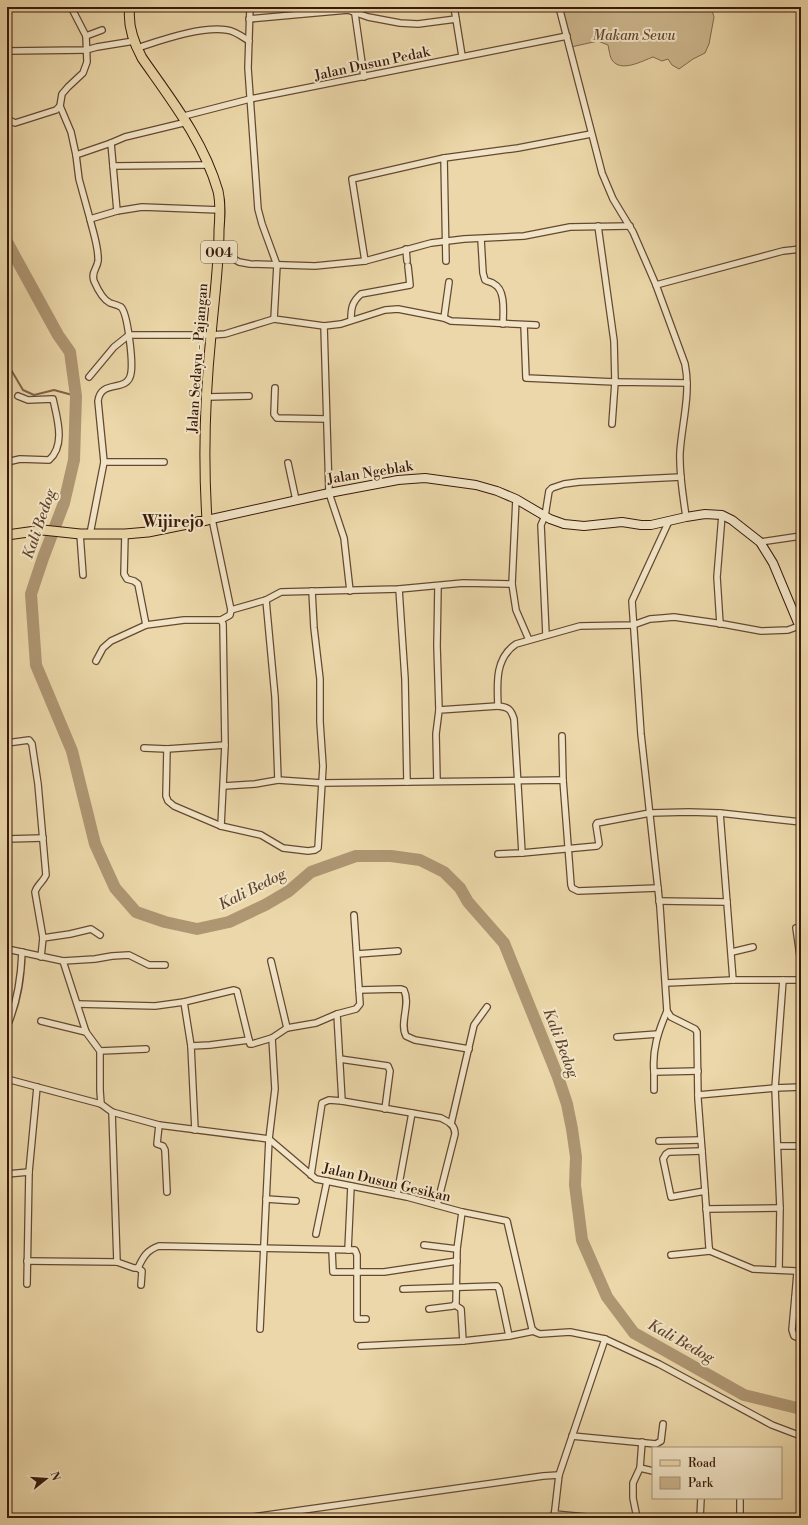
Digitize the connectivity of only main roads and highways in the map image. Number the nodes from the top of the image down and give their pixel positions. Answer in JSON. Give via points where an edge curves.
{"nodes":[{"id":1,"x":130,"y":7,"type":"edge"},
{"id":2,"x":209,"y":519,"type":"junction"},
{"id":3,"x":7,"y":535,"type":"edge"},
{"id":4,"x":800,"y":628,"type":"edge"}],
"edges":[{"from":1,"to":2,"type":"main road","name":"Jalan Sedayu - Pajangan","number":"004","via":[[130,26],[142,58],[196,138],[218,192],[219,250],[207,397]]},
{"from":2,"to":3,"type":"main road","name":"Jalan Ngeblak","via":[[148,532],[125,534],[82,534],[43,530]]},
{"from":2,"to":4,"type":"main road","name":"Jalan Ngeblak","via":[[329,493],[398,480],[426,478],[476,485],[497,491],[556,522],[584,526],[622,522],[651,525],[705,514],[722,516],[732,520],[760,542],[773,563]]}]}
